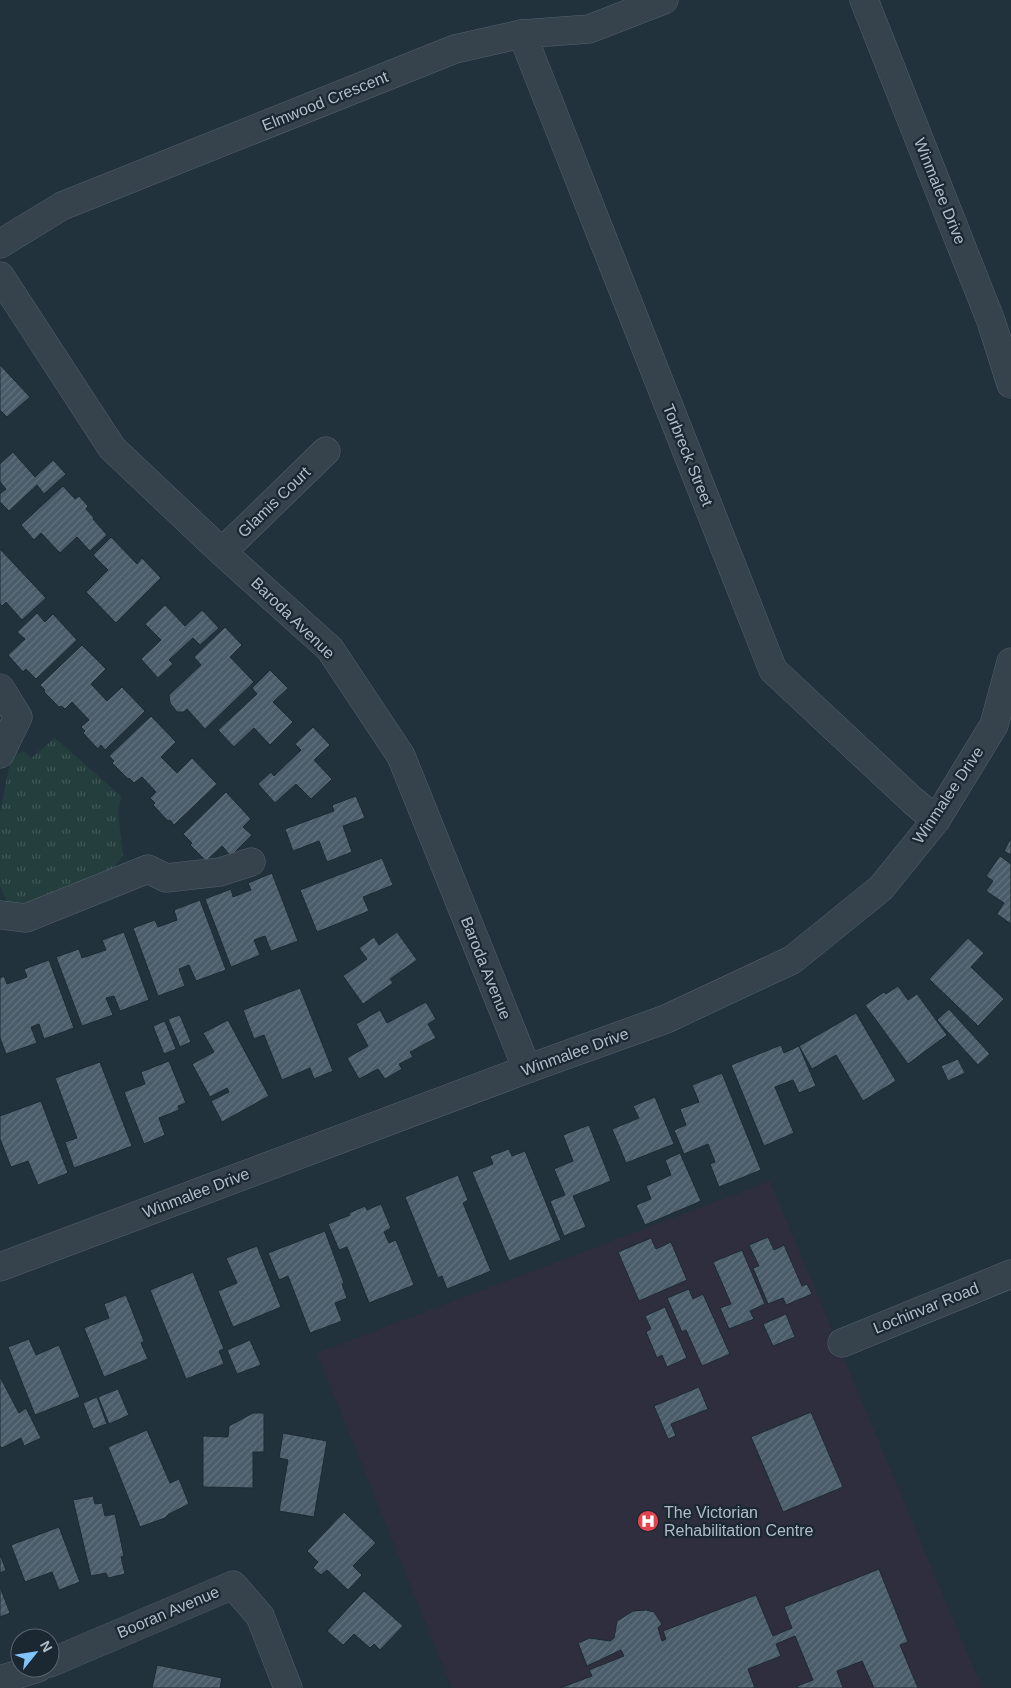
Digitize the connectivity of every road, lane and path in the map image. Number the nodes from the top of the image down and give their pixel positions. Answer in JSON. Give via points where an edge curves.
{"nodes":[{"id":1,"x":664,"y":0,"type":"edge"},
{"id":2,"x":864,"y":0,"type":"edge"},
{"id":3,"x":522,"y":34,"type":"junction"},
{"id":4,"x":0,"y":244,"type":"edge"},
{"id":5,"x":0,"y":276,"type":"edge"},
{"id":6,"x":1011,"y":384,"type":"edge"},
{"id":7,"x":326,"y":451,"type":"dead end"},
{"id":8,"x":222,"y":552,"type":"junction"},
{"id":9,"x":1011,"y":662,"type":"edge"},
{"id":10,"x":0,"y":688,"type":"edge"},
{"id":11,"x":1003,"y":728,"type":"edge"},
{"id":12,"x":0,"y":754,"type":"edge"},
{"id":13,"x":936,"y":820,"type":"junction"},
{"id":14,"x":251,"y":862,"type":"dead end"},
{"id":15,"x":0,"y":915,"type":"edge"},
{"id":16,"x":527,"y":1069,"type":"junction"},
{"id":17,"x":0,"y":1267,"type":"edge"},
{"id":18,"x":1011,"y":1274,"type":"edge"},
{"id":19,"x":842,"y":1343,"type":"dead end"},
{"id":20,"x":60,"y":1659,"type":"edge"},
{"id":21,"x":288,"y":1688,"type":"edge"}],
"edges":[{"from":1,"to":3,"type":"street","name":"Elmwood Crescent","via":[[588,29]]},
{"from":2,"to":6,"type":"street","name":"Winmalee Drive","via":[[991,320]]},
{"from":3,"to":4,"type":"street","name":"Elmwood Crescent","via":[[455,49],[62,206]]},
{"from":3,"to":13,"type":"street","name":"Torbreck Street","via":[[773,670]]},
{"from":5,"to":8,"type":"street","name":"Baroda Avenue","via":[[112,448]]},
{"from":7,"to":8,"type":"street","name":"Glamis Court"},
{"from":8,"to":16,"type":"street","name":"Baroda Avenue","via":[[330,650],[401,756]]},
{"from":9,"to":11,"type":"street","name":"Winmalee Drive"},
{"from":10,"to":12,"type":"street","via":[[18,717]]},
{"from":11,"to":13,"type":"street","name":"Winmalee Drive"},
{"from":13,"to":16,"type":"street","name":"Winmalee Drive","via":[[881,888],[792,960],[666,1020]]},
{"from":14,"to":15,"type":"street","via":[[220,872],[166,878],[148,869],[26,918]]},
{"from":16,"to":17,"type":"street","name":"Winmalee Drive"},
{"from":18,"to":19,"type":"street","name":"Lochinvar Road"},
{"from":20,"to":21,"type":"street","name":"Booran Avenue","via":[[233,1585],[260,1616]]}]}
